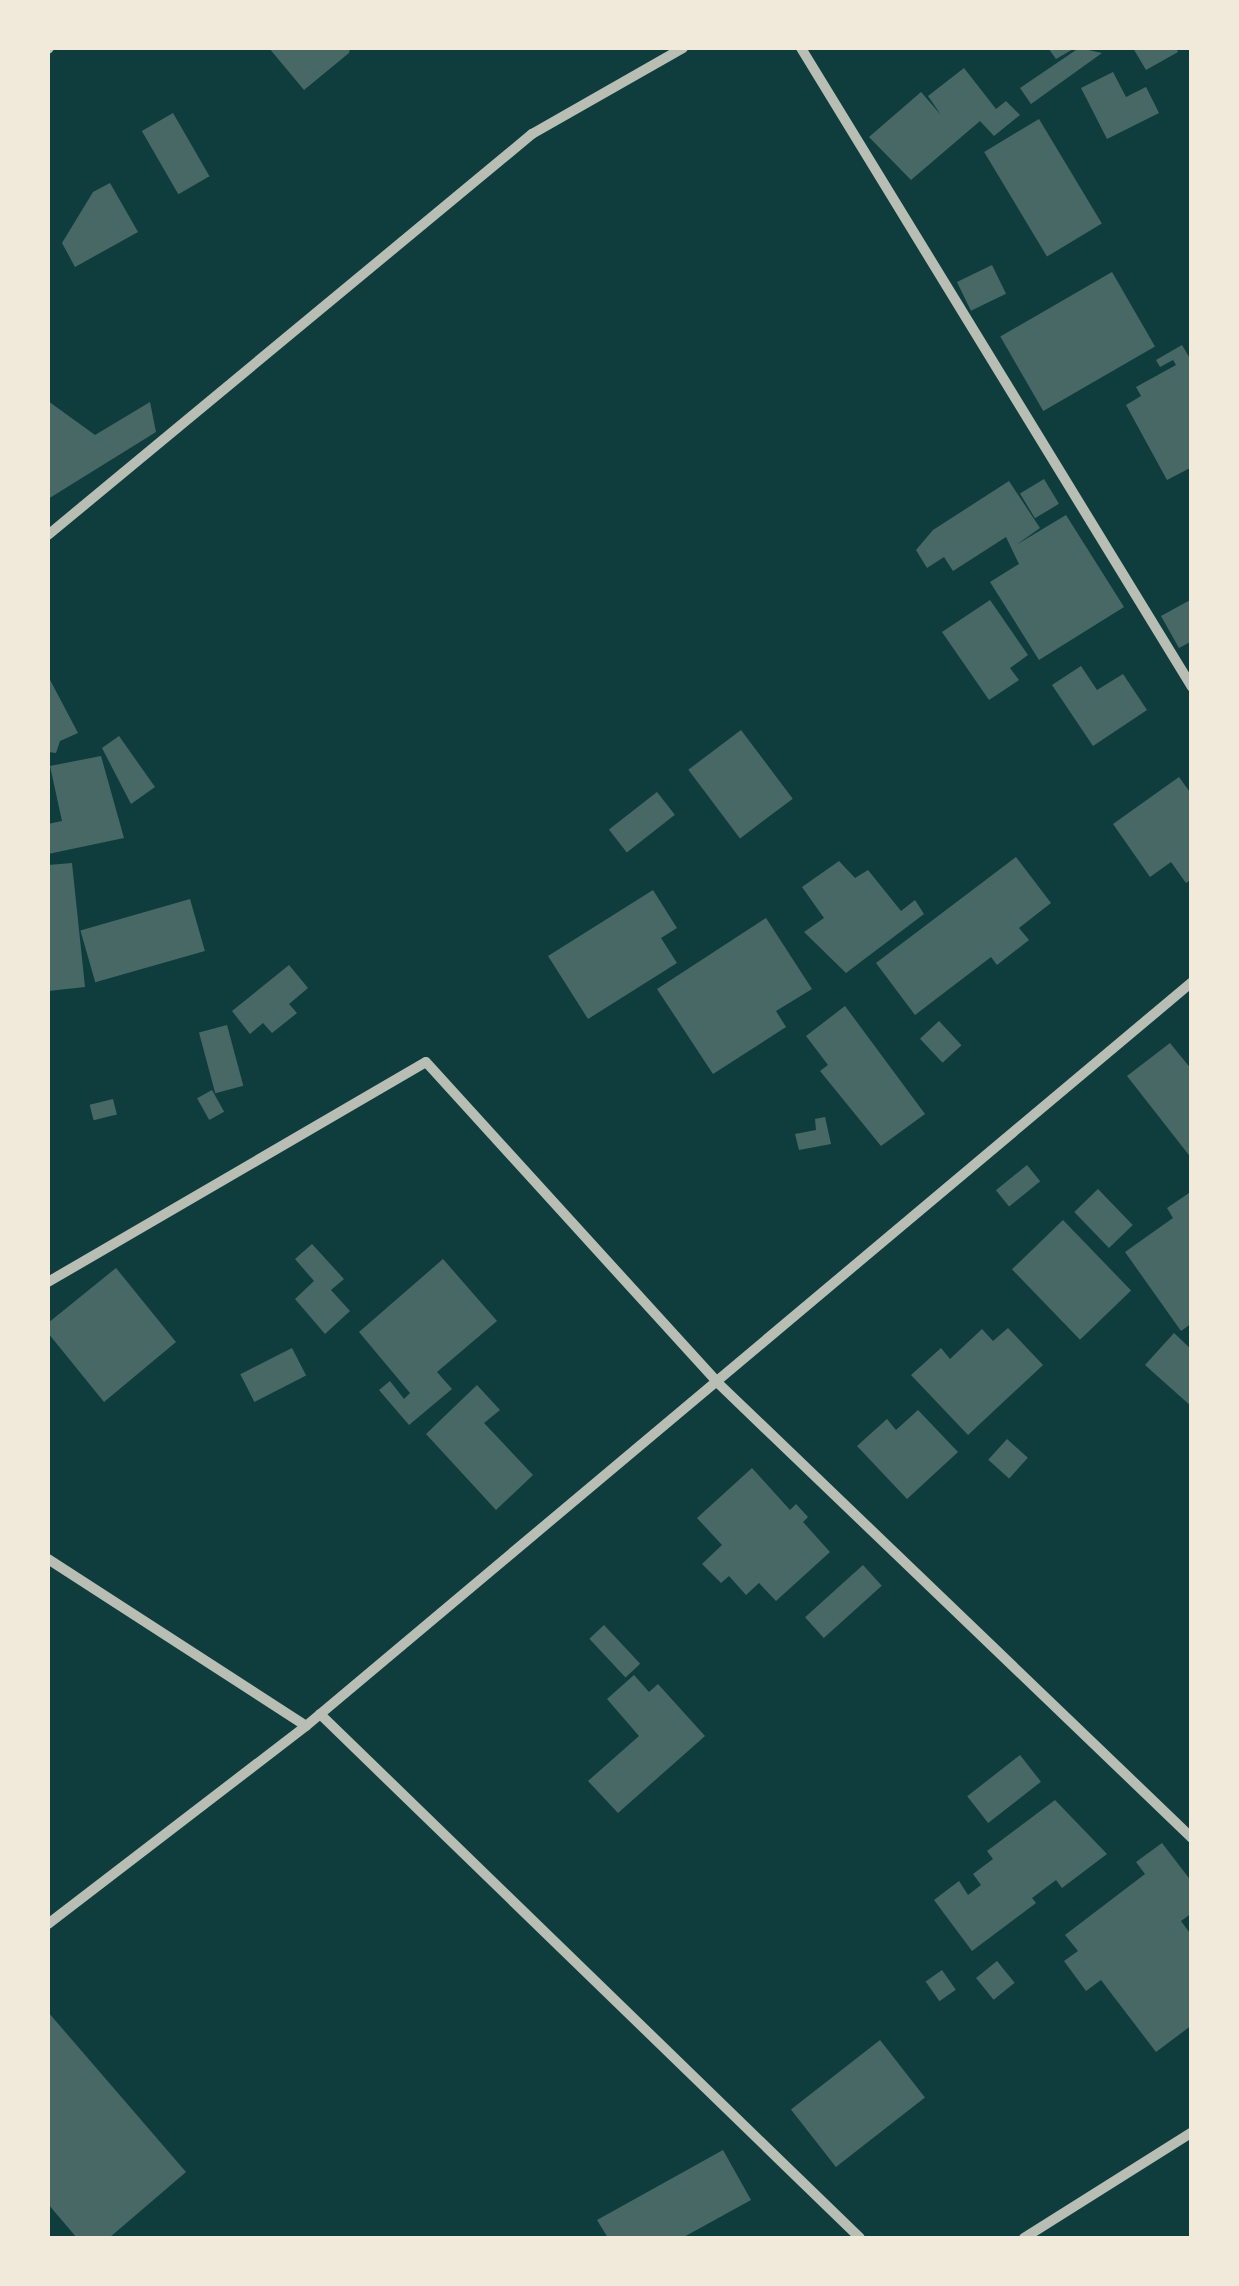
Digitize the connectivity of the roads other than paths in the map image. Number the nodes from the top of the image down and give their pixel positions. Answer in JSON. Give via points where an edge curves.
{"nodes":[{"id":1,"x":683,"y":48,"type":"edge"},
{"id":2,"x":801,"y":48,"type":"edge"},
{"id":3,"x":48,"y":535,"type":"edge"},
{"id":4,"x":1192,"y":687,"type":"edge"},
{"id":5,"x":1192,"y":982,"type":"edge"},
{"id":6,"x":48,"y":1282,"type":"edge"},
{"id":7,"x":719,"y":1384,"type":"junction"},
{"id":8,"x":48,"y":1559,"type":"edge"},
{"id":9,"x":320,"y":1714,"type":"junction"},
{"id":10,"x":306,"y":1726,"type":"junction"},
{"id":11,"x":1192,"y":1838,"type":"edge"},
{"id":12,"x":48,"y":1924,"type":"edge"},
{"id":13,"x":1192,"y":2132,"type":"edge"},
{"id":14,"x":860,"y":2238,"type":"edge"},
{"id":15,"x":1024,"y":2238,"type":"edge"}],
"edges":[{"from":1,"to":3,"type":"street","via":[[532,134]]},
{"from":2,"to":4,"type":"street"},
{"from":5,"to":7,"type":"street"},
{"from":6,"to":7,"type":"street","via":[[426,1062]]},
{"from":7,"to":9,"type":"street"},
{"from":7,"to":11,"type":"street"},
{"from":8,"to":10,"type":"street"},
{"from":9,"to":10,"type":"street"},
{"from":9,"to":14,"type":"street"},
{"from":10,"to":12,"type":"street"},
{"from":13,"to":15,"type":"street"}]}
